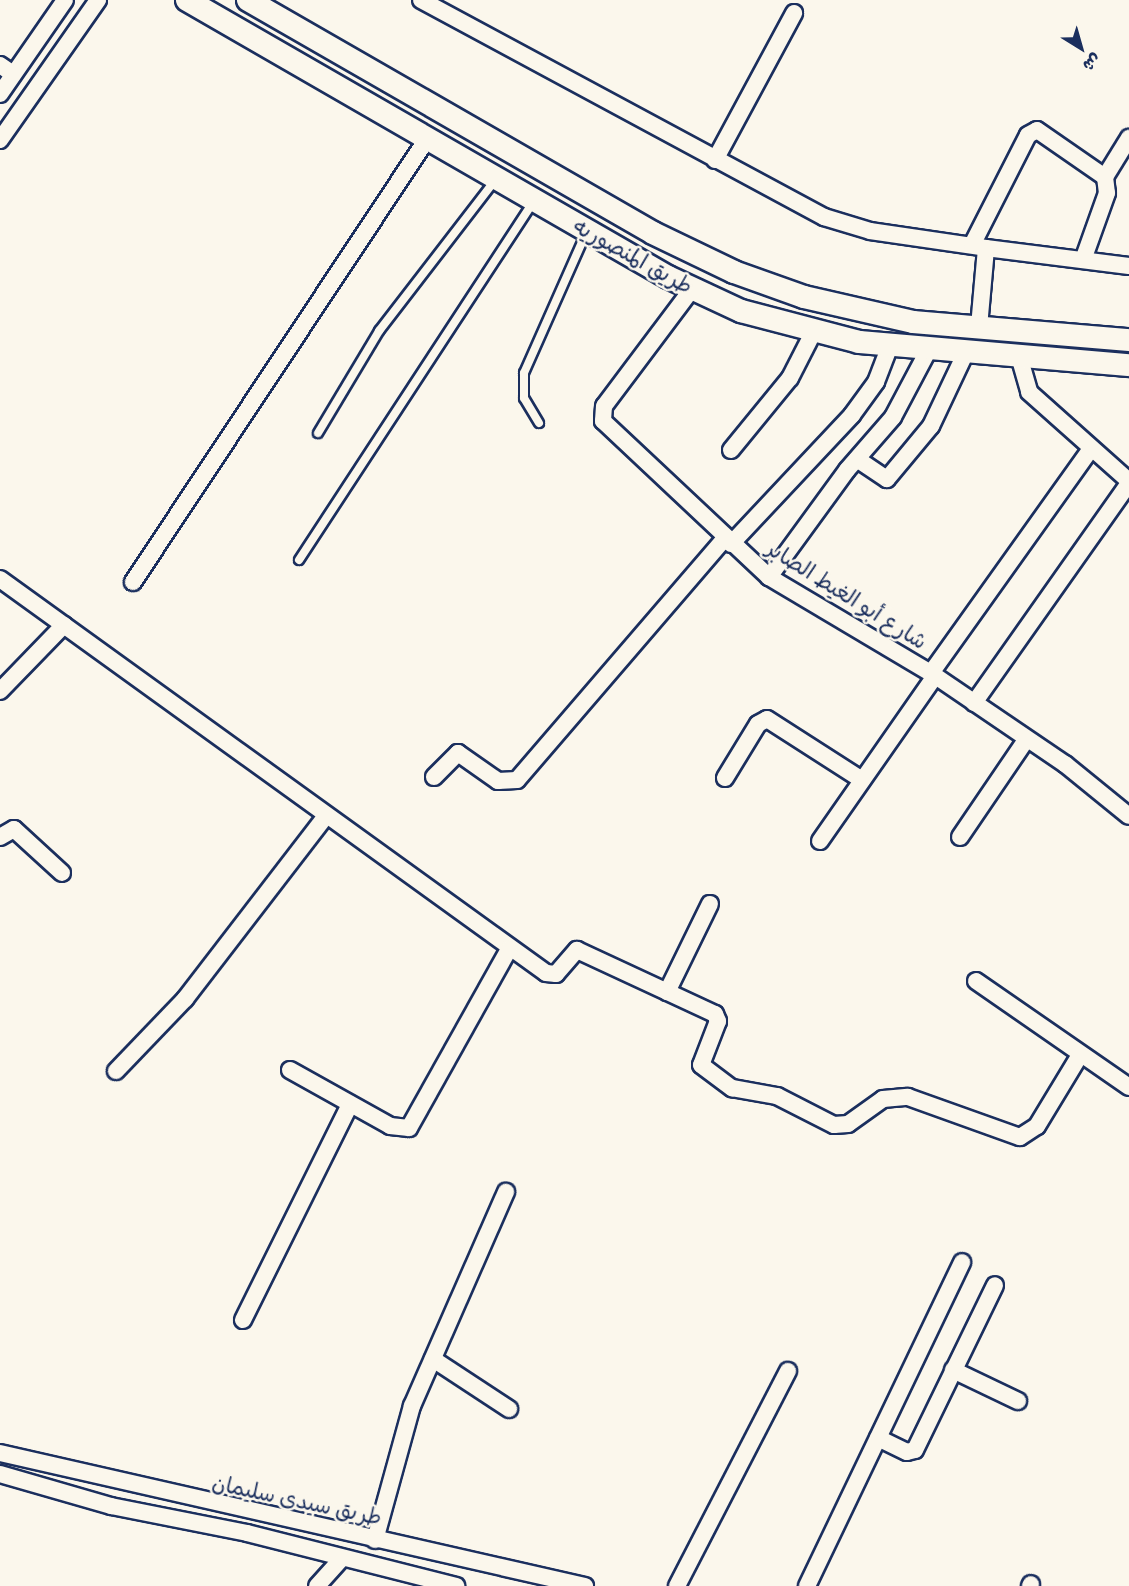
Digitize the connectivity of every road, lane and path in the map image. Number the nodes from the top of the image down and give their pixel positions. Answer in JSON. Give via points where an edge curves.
{"nodes":[{"id":1,"x":65,"y":0,"type":"edge"},
{"id":2,"x":98,"y":0,"type":"edge"},
{"id":3,"x":187,"y":0,"type":"edge"},
{"id":4,"x":248,"y":0,"type":"edge"},
{"id":5,"x":426,"y":2,"type":"edge"},
{"id":6,"x":794,"y":13,"type":"dead end"},
{"id":7,"x":7,"y":70,"type":"edge"},
{"id":8,"x":0,"y":94,"type":"edge"},
{"id":9,"x":1129,"y":138,"type":"edge"},
{"id":10,"x":427,"y":139,"type":"junction"},
{"id":11,"x":0,"y":140,"type":"edge"},
{"id":12,"x":715,"y":160,"type":"junction"},
{"id":13,"x":1106,"y":177,"type":"junction"},
{"id":14,"x":496,"y":179,"type":"junction"},
{"id":15,"x":534,"y":201,"type":"junction"},
{"id":16,"x":587,"y":230,"type":"junction"},
{"id":17,"x":653,"y":233,"type":"junction"},
{"id":18,"x":979,"y":246,"type":"junction"},
{"id":19,"x":638,"y":259,"type":"junction"},
{"id":20,"x":1083,"y":260,"type":"junction"},
{"id":21,"x":1129,"y":266,"type":"edge"},
{"id":22,"x":692,"y":289,"type":"junction"},
{"id":23,"x":980,"y":321,"type":"junction"},
{"id":24,"x":813,"y":333,"type":"junction"},
{"id":25,"x":1129,"y":340,"type":"edge"},
{"id":26,"x":890,"y":345,"type":"junction"},
{"id":27,"x":929,"y":349,"type":"junction"},
{"id":28,"x":966,"y":352,"type":"junction"},
{"id":29,"x":1018,"y":356,"type":"junction"},
{"id":30,"x":1129,"y":365,"type":"edge"},
{"id":31,"x":539,"y":423,"type":"dead end"},
{"id":32,"x":318,"y":433,"type":"dead end"},
{"id":33,"x":1091,"y":449,"type":"junction"},
{"id":34,"x":731,"y":450,"type":"dead end"},
{"id":35,"x":857,"y":459,"type":"junction"},
{"id":36,"x":1129,"y":482,"type":"edge"},
{"id":37,"x":728,"y":541,"type":"junction"},
{"id":38,"x":299,"y":560,"type":"dead end"},
{"id":39,"x":769,"y":577,"type":"junction"},
{"id":40,"x":0,"y":579,"type":"edge"},
{"id":41,"x":132,"y":582,"type":"dead end"},
{"id":42,"x":64,"y":625,"type":"junction"},
{"id":43,"x":933,"y":675,"type":"junction"},
{"id":44,"x":0,"y":691,"type":"edge"},
{"id":45,"x":974,"y":703,"type":"junction"},
{"id":46,"x":1026,"y":740,"type":"junction"},
{"id":47,"x":434,"y":777,"type":"dead end"},
{"id":48,"x":725,"y":778,"type":"dead end"},
{"id":49,"x":862,"y":780,"type":"junction"},
{"id":50,"x":325,"y":816,"type":"junction"},
{"id":51,"x":1129,"y":816,"type":"edge"},
{"id":52,"x":0,"y":837,"type":"edge"},
{"id":53,"x":960,"y":837,"type":"dead end"},
{"id":54,"x":820,"y":841,"type":"dead end"},
{"id":55,"x":62,"y":873,"type":"dead end"},
{"id":56,"x":710,"y":904,"type":"dead end"},
{"id":57,"x":509,"y":949,"type":"junction"},
{"id":58,"x":976,"y":981,"type":"dead end"},
{"id":59,"x":668,"y":992,"type":"junction"},
{"id":60,"x":1080,"y":1055,"type":"junction"},
{"id":61,"x":290,"y":1070,"type":"dead end"},
{"id":62,"x":116,"y":1071,"type":"dead end"},
{"id":63,"x":1129,"y":1087,"type":"edge"},
{"id":64,"x":350,"y":1104,"type":"junction"},
{"id":65,"x":506,"y":1192,"type":"dead end"},
{"id":66,"x":962,"y":1262,"type":"dead end"},
{"id":67,"x":995,"y":1285,"type":"dead end"},
{"id":68,"x":243,"y":1320,"type":"dead end"},
{"id":69,"x":434,"y":1359,"type":"junction"},
{"id":70,"x":954,"y":1370,"type":"junction"},
{"id":71,"x":788,"y":1371,"type":"dead end"},
{"id":72,"x":1018,"y":1401,"type":"dead end"},
{"id":73,"x":509,"y":1409,"type":"dead end"},
{"id":74,"x":878,"y":1438,"type":"junction"},
{"id":75,"x":0,"y":1453,"type":"edge"},
{"id":76,"x":0,"y":1474,"type":"edge"},
{"id":77,"x":375,"y":1540,"type":"junction"},
{"id":78,"x":342,"y":1558,"type":"junction"},
{"id":79,"x":317,"y":1586,"type":"edge"},
{"id":80,"x":456,"y":1586,"type":"edge"},
{"id":81,"x":585,"y":1586,"type":"edge"},
{"id":82,"x":677,"y":1586,"type":"edge"},
{"id":83,"x":807,"y":1586,"type":"edge"}],
"edges":[{"from":1,"to":7,"type":"street"},
{"from":2,"to":11,"type":"street"},
{"from":3,"to":10,"type":"main road","name":"طريق المنصوريه"},
{"from":4,"to":17,"type":"main road","name":"طريق المنصوريه"},
{"from":5,"to":12,"type":"street"},
{"from":6,"to":12,"type":"street"},
{"from":7,"to":8,"type":"street"},
{"from":9,"to":13,"type":"street"},
{"from":10,"to":14,"type":"main road","name":"طريق المنصوريه"},
{"from":10,"to":41,"type":"street"},
{"from":12,"to":18,"type":"street","via":[[824,217],[870,231]]},
{"from":13,"to":18,"type":"street","via":[[1046,134],[1032,132]]},
{"from":13,"to":20,"type":"street","via":[[1107,193]]},
{"from":14,"to":15,"type":"main road","name":"طريق المنصوريه"},
{"from":14,"to":32,"type":"lane","via":[[379,331]]},
{"from":15,"to":16,"type":"main road","name":"طريق المنصوريه"},
{"from":15,"to":38,"type":"lane"},
{"from":16,"to":19,"type":"main road","name":"طريق المنصوريه"},
{"from":16,"to":31,"type":"lane","via":[[524,373],[524,398]]},
{"from":17,"to":19,"type":"main road"},
{"from":17,"to":23,"type":"main road","name":"طريق المنصوريه","via":[[734,272],[804,297],[913,322]]},
{"from":18,"to":20,"type":"street"},
{"from":18,"to":23,"type":"street","via":[[983,277]]},
{"from":19,"to":22,"type":"main road","name":"طريق المنصوريه"},
{"from":20,"to":21,"type":"street"},
{"from":22,"to":24,"type":"main road","name":"طريق المنصوريه"},
{"from":22,"to":37,"type":"street","name":"شارع أبو الغيط الصابر","via":[[601,416]]},
{"from":23,"to":25,"type":"main road","name":"طريق المنصوريه"},
{"from":24,"to":26,"type":"main road","name":"طريق المنصوريه"},
{"from":24,"to":34,"type":"street","via":[[790,378]]},
{"from":26,"to":27,"type":"main road","name":"طريق المنصوريه"},
{"from":26,"to":37,"type":"street","via":[[876,382],[852,415]]},
{"from":27,"to":28,"type":"main road","name":"طريق المنصوريه"},
{"from":27,"to":35,"type":"street","via":[[893,417]]},
{"from":28,"to":29,"type":"main road","name":"طريق المنصوريه"},
{"from":28,"to":35,"type":"street","via":[[931,426],[887,479]]},
{"from":29,"to":30,"type":"main road","name":"طريق المنصوريه"},
{"from":29,"to":33,"type":"street","via":[[1029,392]]},
{"from":33,"to":36,"type":"street"},
{"from":33,"to":43,"type":"street"},
{"from":35,"to":39,"type":"street"},
{"from":36,"to":45,"type":"street"},
{"from":37,"to":39,"type":"street","name":"شارع أبو الغيط الصابر"},
{"from":37,"to":47,"type":"street","via":[[517,780],[498,781],[458,753]]},
{"from":39,"to":43,"type":"street","name":"شارع أبو الغيط الصابر"},
{"from":40,"to":42,"type":"street"},
{"from":42,"to":44,"type":"street"},
{"from":42,"to":50,"type":"street"},
{"from":43,"to":45,"type":"street","name":"شارع أبو الغيط الصابر"},
{"from":43,"to":49,"type":"street"},
{"from":45,"to":46,"type":"street","name":"شارع أبو الغيط الصابر"},
{"from":46,"to":51,"type":"street","name":"شارع أبو الغيط الصابر"},
{"from":46,"to":53,"type":"street"},
{"from":48,"to":49,"type":"street","via":[[758,724],[767,719]]},
{"from":49,"to":54,"type":"street"},
{"from":50,"to":57,"type":"street"},
{"from":50,"to":62,"type":"street","via":[[185,999]]},
{"from":52,"to":55,"type":"street","via":[[14,830]]},
{"from":56,"to":59,"type":"street"},
{"from":57,"to":59,"type":"street","via":[[551,975],[577,950]]},
{"from":57,"to":64,"type":"street","via":[[409,1128],[390,1126]]},
{"from":58,"to":60,"type":"street"},
{"from":59,"to":60,"type":"street","via":[[717,1017],[701,1059],[706,1073],[739,1090],[777,1096],[834,1125],[848,1124],[895,1096],[1020,1137],[1037,1126]]},
{"from":60,"to":63,"type":"street"},
{"from":61,"to":64,"type":"street"},
{"from":64,"to":68,"type":"street"},
{"from":65,"to":69,"type":"street"},
{"from":66,"to":74,"type":"street"},
{"from":67,"to":70,"type":"street"},
{"from":69,"to":73,"type":"street"},
{"from":69,"to":77,"type":"street","via":[[412,1406]]},
{"from":70,"to":72,"type":"street"},
{"from":70,"to":74,"type":"street","via":[[913,1452]]},
{"from":71,"to":82,"type":"street"},
{"from":74,"to":83,"type":"street"},
{"from":75,"to":77,"type":"street","name":"طريق سيدى سليمان"},
{"from":76,"to":78,"type":"street","name":"طريق سيدى سليمان","via":[[111,1506]]},
{"from":77,"to":81,"type":"street","name":"طريق سيدى سليمان"},
{"from":78,"to":79,"type":"street"},
{"from":78,"to":80,"type":"street","name":"طريق سيدى سليمان"}]}
